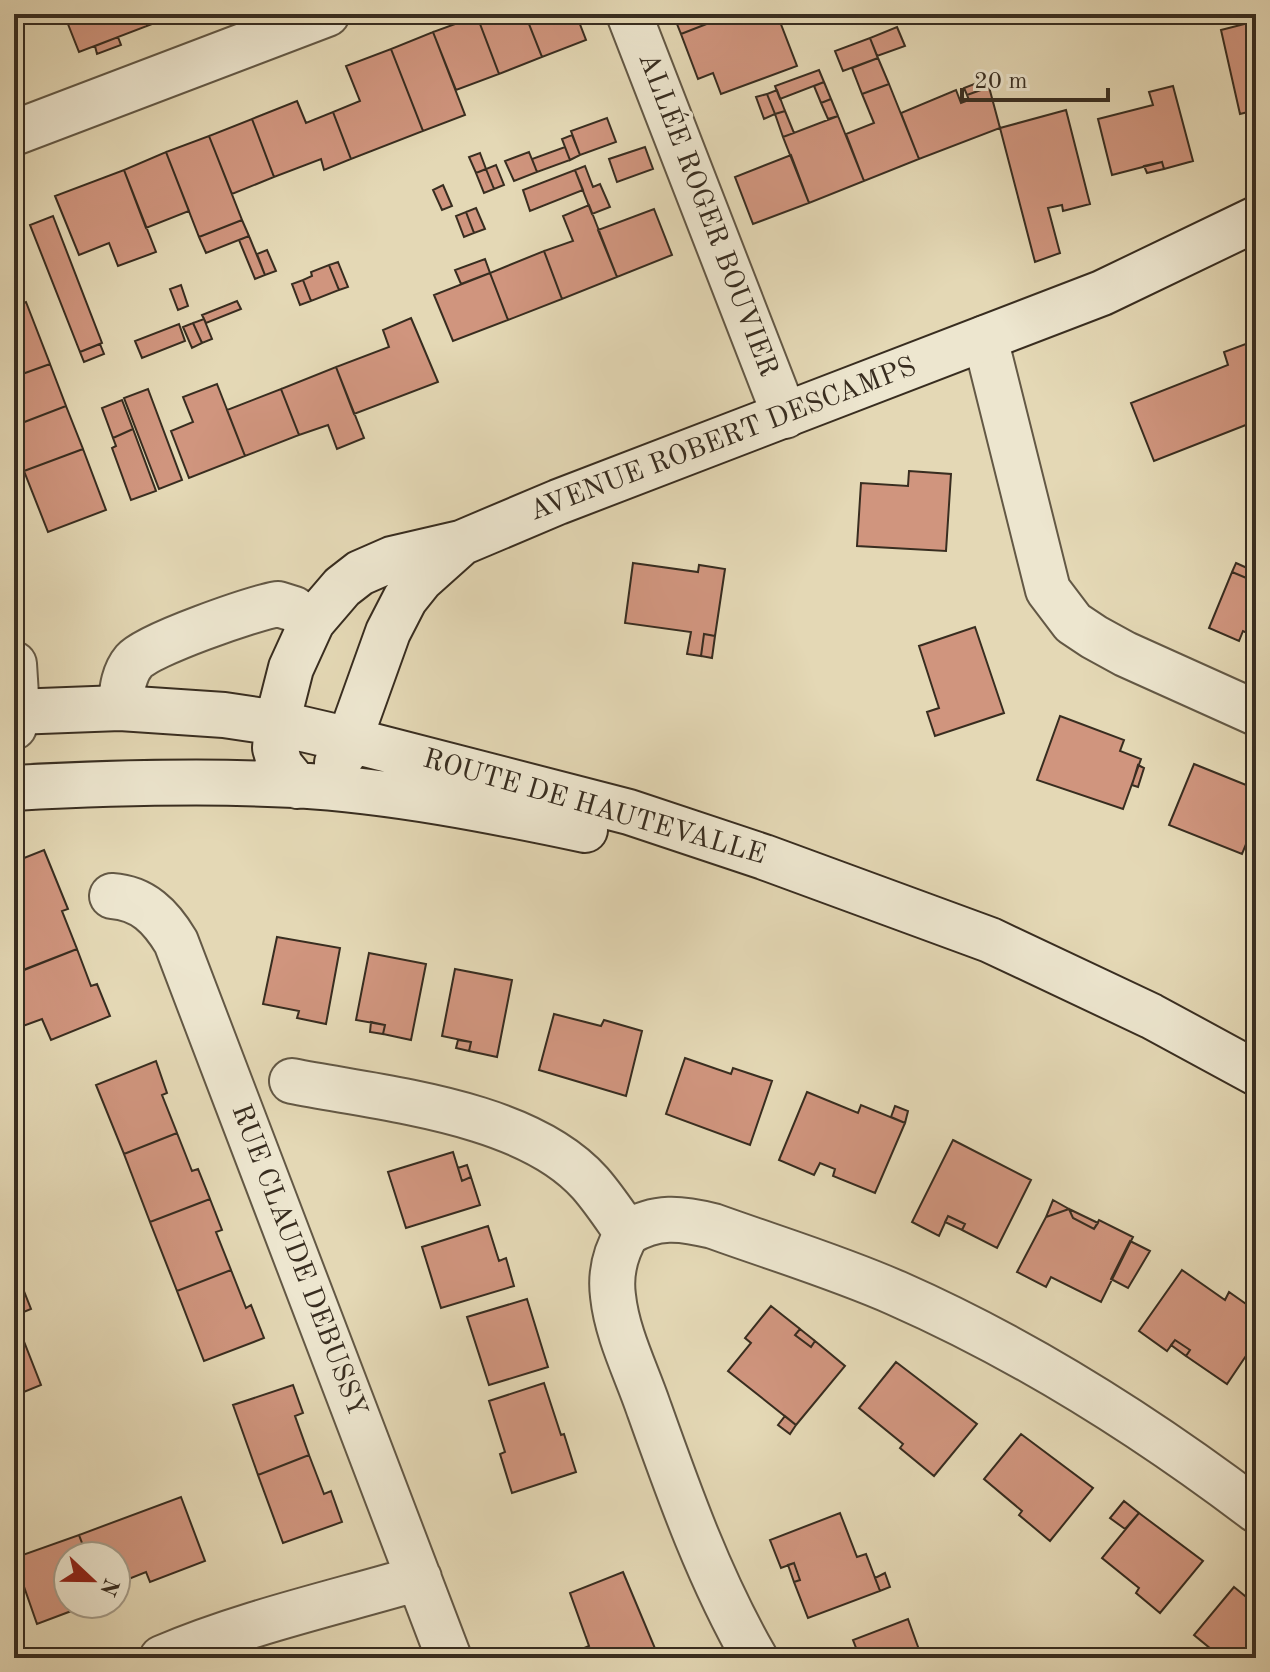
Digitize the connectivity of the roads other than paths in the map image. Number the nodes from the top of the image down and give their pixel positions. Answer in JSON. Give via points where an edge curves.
{"nodes":[{"id":1,"x":327,"y":14,"type":"edge"},
{"id":2,"x":629,"y":14,"type":"edge"},
{"id":3,"x":14,"y":133,"type":"edge"},
{"id":4,"x":1256,"y":219,"type":"edge"},
{"id":5,"x":985,"y":338,"type":"junction"},
{"id":6,"x":785,"y":416,"type":"junction"},
{"id":7,"x":461,"y":543,"type":"junction"},
{"id":8,"x":312,"y":622,"type":"junction"},
{"id":9,"x":14,"y":664,"type":"edge"},
{"id":10,"x":120,"y":708,"type":"junction"},
{"id":11,"x":1256,"y":713,"type":"edge"},
{"id":12,"x":15,"y":717,"type":"edge"},
{"id":13,"x":277,"y":723,"type":"junction"},
{"id":14,"x":350,"y":740,"type":"junction"},
{"id":15,"x":297,"y":786,"type":"junction"},
{"id":16,"x":14,"y":788,"type":"edge"},
{"id":17,"x":112,"y":896,"type":"dead end"},
{"id":18,"x":906,"y":907,"type":"junction"},
{"id":19,"x":1256,"y":1073,"type":"edge"},
{"id":20,"x":292,"y":1081,"type":"dead end"},
{"id":21,"x":627,"y":1233,"type":"junction"},
{"id":22,"x":1256,"y":1510,"type":"edge"},
{"id":23,"x":419,"y":1578,"type":"junction"},
{"id":24,"x":162,"y":1658,"type":"edge"},
{"id":25,"x":449,"y":1658,"type":"edge"},
{"id":26,"x":755,"y":1658,"type":"edge"}],
"edges":[{"from":1,"to":3,"type":"street"},
{"from":2,"to":6,"type":"street","name":"ALLÉE ROGER BOUVIER"},
{"from":4,"to":5,"type":"street","name":"AVENUE ROBERT DESCAMPS","via":[[1123,283]]},
{"from":5,"to":6,"type":"street","name":"AVENUE ROBERT DESCAMPS"},
{"from":5,"to":11,"type":"street","via":[[1048,590],[1058,606],[1073,623],[1125,654]]},
{"from":6,"to":7,"type":"street","name":"AVENUE ROBERT DESCAMPS"},
{"from":7,"to":8,"type":"street","name":"AVENUE ROBERT DESCAMPS","via":[[392,559],[360,573]]},
{"from":7,"to":14,"type":"street","name":"AVENUE ROBERT DESCAMPS","via":[[405,599]]},
{"from":8,"to":10,"type":"street","via":[[278,604],[154,647],[134,661]]},
{"from":8,"to":13,"type":"street","name":"AVENUE ROBERT DESCAMPS","via":[[291,668]]},
{"from":9,"to":12,"type":"street"},
{"from":10,"to":12,"type":"street"},
{"from":10,"to":13,"type":"street"},
{"from":13,"to":14,"type":"street","name":"ROUTE DE HAUTEVALLE"},
{"from":13,"to":15,"type":"street","name":"AVENUE ROBERT DESCAMPS","via":[[276,757]]},
{"from":14,"to":15,"type":"street","name":"AVENUE ROBERT DESCAMPS","via":[[337,763]]},
{"from":14,"to":18,"type":"street","name":"ROUTE DE HAUTEVALLE","via":[[629,812]]},
{"from":15,"to":16,"type":"street","via":[[188,782]]},
{"from":15,"to":18,"type":"street","name":"ROUTE DE HAUTEVALLE","via":[[496,811]]},
{"from":17,"to":23,"type":"street","name":"RUE CLAUDE DEBUSSY","via":[[148,908],[176,942]]},
{"from":18,"to":19,"type":"street","name":"ROUTE DE HAUTEVALLE","via":[[1066,974]]},
{"from":20,"to":21,"type":"street","via":[[455,1113],[522,1135],[589,1182]]},
{"from":21,"to":22,"type":"street","via":[[643,1223],[686,1220],[899,1294],[1065,1382]]},
{"from":21,"to":26,"type":"street","via":[[616,1250],[612,1276],[618,1321],[702,1552]]},
{"from":23,"to":24,"type":"street"},
{"from":23,"to":25,"type":"street","name":"RUE CLAUDE DEBUSSY"}]}
